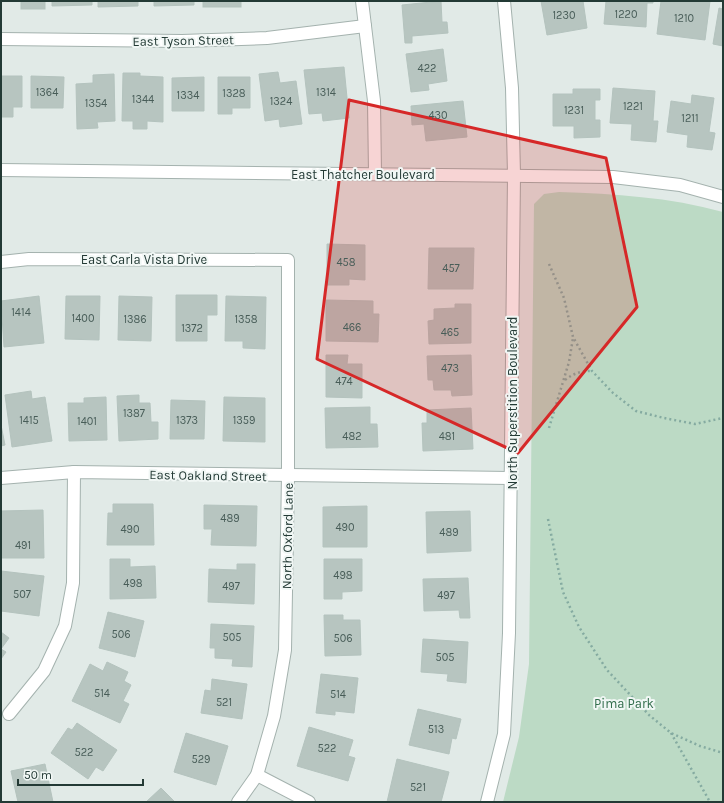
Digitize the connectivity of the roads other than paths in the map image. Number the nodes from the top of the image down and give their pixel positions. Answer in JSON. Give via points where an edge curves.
{"nodes":[{"id":1,"x":362,"y":1,"type":"edge"},
{"id":2,"x":504,"y":1,"type":"edge"},
{"id":3,"x":365,"y":26,"type":"junction"},
{"id":4,"x":1,"y":39,"type":"edge"},
{"id":5,"x":1,"y":170,"type":"edge"},
{"id":6,"x":375,"y":174,"type":"junction"},
{"id":7,"x":514,"y":175,"type":"junction"},
{"id":8,"x":723,"y":197,"type":"edge"},
{"id":9,"x":288,"y":260,"type":"joint"},
{"id":10,"x":1,"y":262,"type":"edge"},
{"id":11,"x":74,"y":472,"type":"junction"},
{"id":12,"x":288,"y":476,"type":"junction"},
{"id":13,"x":1,"y":478,"type":"edge"},
{"id":14,"x":512,"y":478,"type":"junction"},
{"id":15,"x":9,"y":714,"type":"dead end"},
{"id":16,"x":257,"y":775,"type":"junction"},
{"id":17,"x":238,"y":802,"type":"edge"},
{"id":18,"x":309,"y":802,"type":"edge"},
{"id":19,"x":487,"y":802,"type":"edge"}],
"edges":[{"from":1,"to":3,"type":"street"},
{"from":2,"to":7,"type":"street","name":"North Superstition Boulevard","via":[[512,88]]},
{"from":3,"to":4,"type":"street","name":"East Tyson Street","via":[[267,38],[182,42]]},
{"from":3,"to":6,"type":"street","via":[[374,101]]},
{"from":5,"to":6,"type":"street","name":"East Thatcher Boulevard"},
{"from":6,"to":7,"type":"street","name":"East Thatcher Boulevard"},
{"from":7,"to":8,"type":"street","name":"East Thatcher Boulevard","via":[[613,177],[680,186]]},
{"from":7,"to":14,"type":"street","name":"North Superstition Boulevard"},
{"from":9,"to":10,"type":"street","name":"East Carla Vista Drive","via":[[29,258]]},
{"from":9,"to":12,"type":"street","name":"North Oxford Lane"},
{"from":11,"to":12,"type":"street","name":"East Oakland Street"},
{"from":11,"to":13,"type":"street","name":"East Oakland Street"},
{"from":11,"to":15,"type":"street","via":[[73,583],[65,626],[44,671]]},
{"from":12,"to":14,"type":"street","name":"East Oakland Street"},
{"from":12,"to":16,"type":"street","name":"North Oxford Lane","via":[[286,650],[274,716]]},
{"from":14,"to":19,"type":"street","name":"North Superstition Boulevard","via":[[504,734]]},
{"from":16,"to":17,"type":"street","name":"North Oxford Lane"},
{"from":16,"to":18,"type":"street"}]}
